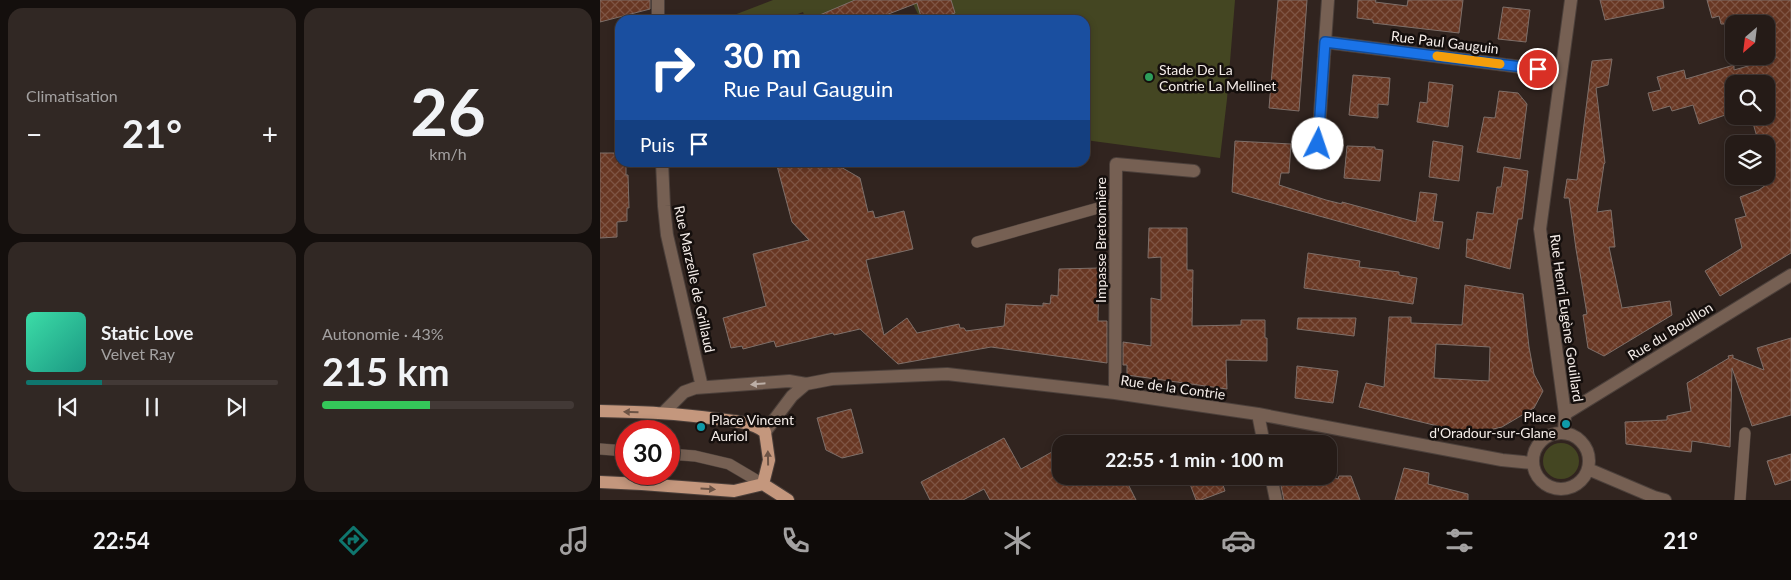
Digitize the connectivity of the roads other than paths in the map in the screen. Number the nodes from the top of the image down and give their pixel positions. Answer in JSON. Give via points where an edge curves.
{"nodes":[{"id":1,"x":658,"y":0,"type":"edge"},
{"id":2,"x":1328,"y":0,"type":"edge"},
{"id":3,"x":1571,"y":0,"type":"edge"},
{"id":4,"x":658,"y":15,"type":"edge"},
{"id":5,"x":1325,"y":42,"type":"junction"},
{"id":6,"x":1560,"y":72,"type":"junction"},
{"id":7,"x":1318,"y":144,"type":"dead end"},
{"id":8,"x":662,"y":167,"type":"edge"},
{"id":9,"x":1194,"y":171,"type":"dead end"},
{"id":10,"x":1116,"y":202,"type":"junction"},
{"id":11,"x":977,"y":242,"type":"dead end"},
{"id":12,"x":1791,"y":275,"type":"edge"},
{"id":13,"x":806,"y":384,"type":"junction"},
{"id":14,"x":702,"y":387,"type":"junction"},
{"id":15,"x":1115,"y":393,"type":"junction"},
{"id":16,"x":600,"y":412,"type":"edge"},
{"id":17,"x":663,"y":413,"type":"junction"},
{"id":18,"x":1258,"y":414,"type":"junction"},
{"id":19,"x":1565,"y":414,"type":"junction"},
{"id":20,"x":765,"y":432,"type":"junction"},
{"id":21,"x":1564,"y":433,"type":"junction"},
{"id":22,"x":1744,"y":433,"type":"dead end"},
{"id":23,"x":1262,"y":435,"type":"edge"},
{"id":24,"x":600,"y":449,"type":"edge"},
{"id":25,"x":615,"y":450,"type":"edge"},
{"id":26,"x":680,"y":455,"type":"edge"},
{"id":27,"x":1532,"y":464,"type":"junction"},
{"id":28,"x":1588,"y":469,"type":"junction"},
{"id":29,"x":600,"y":482,"type":"edge"},
{"id":30,"x":763,"y":484,"type":"junction"},
{"id":31,"x":1273,"y":485,"type":"edge"},
{"id":32,"x":1564,"y":494,"type":"edge"},
{"id":33,"x":788,"y":500,"type":"edge"},
{"id":34,"x":1276,"y":500,"type":"edge"},
{"id":35,"x":1665,"y":500,"type":"edge"},
{"id":36,"x":1740,"y":500,"type":"edge"}],
"edges":[{"from":1,"to":4,"type":"street"},
{"from":2,"to":5,"type":"street"},
{"from":3,"to":6,"type":"street","name":"Rue Henri Eugène Gouillard"},
{"from":5,"to":6,"type":"street","name":"Rue Paul Gauguin"},
{"from":5,"to":7,"type":"street"},
{"from":6,"to":19,"type":"street","name":"Rue Henri Eugène Gouillard","via":[[1540,229]]},
{"from":8,"to":14,"type":"street","name":"Rue Marzelle de Grillaud","via":[[667,234]]},
{"from":9,"to":10,"type":"street","name":"Impasse Bretonnière","via":[[1116,164]]},
{"from":10,"to":11,"type":"lane"},
{"from":10,"to":15,"type":"street","name":"Impasse Bretonnière"},
{"from":12,"to":19,"type":"street","name":"Rue du Bouillon"},
{"from":13,"to":14,"type":"street","one_way":true,"via":[[789,381]]},
{"from":13,"to":15,"type":"street","name":"Rue de la Contrie","via":[[947,374]]},
{"from":13,"to":20,"type":"street","via":[[792,396]]},
{"from":14,"to":17,"type":"street","via":[[684,392]]},
{"from":15,"to":18,"type":"street","name":"Rue de la Contrie"},
{"from":17,"to":16,"type":"main road","one_way":true},
{"from":17,"to":20,"type":"main road","via":[[740,422]]},
{"from":18,"to":23,"type":"street"},
{"from":18,"to":27,"type":"street","name":"Rue de la Contrie"},
{"from":19,"to":21,"type":"street","name":"Rue Henri Eugène Gouillard"},
{"from":30,"to":20,"type":"main road","one_way":true,"via":[[769,460]]},
{"from":21,"to":27,"type":"street","via":[[1554,433],[1541,440],[1534,451]]},
{"from":21,"to":28,"type":"street","via":[[1577,438],[1584,446]]},
{"from":22,"to":36,"type":"lane"},
{"from":24,"to":25,"type":"lane"},
{"from":26,"to":30,"type":"lane","via":[[729,464]]},
{"from":27,"to":32,"type":"street","via":[[1542,482]]},
{"from":28,"to":32,"type":"street","via":[[1579,482]]},
{"from":28,"to":35,"type":"street"},
{"from":29,"to":30,"type":"main road","one_way":true,"via":[[734,491]]},
{"from":30,"to":33,"type":"main road"},
{"from":31,"to":34,"type":"street"}]}
